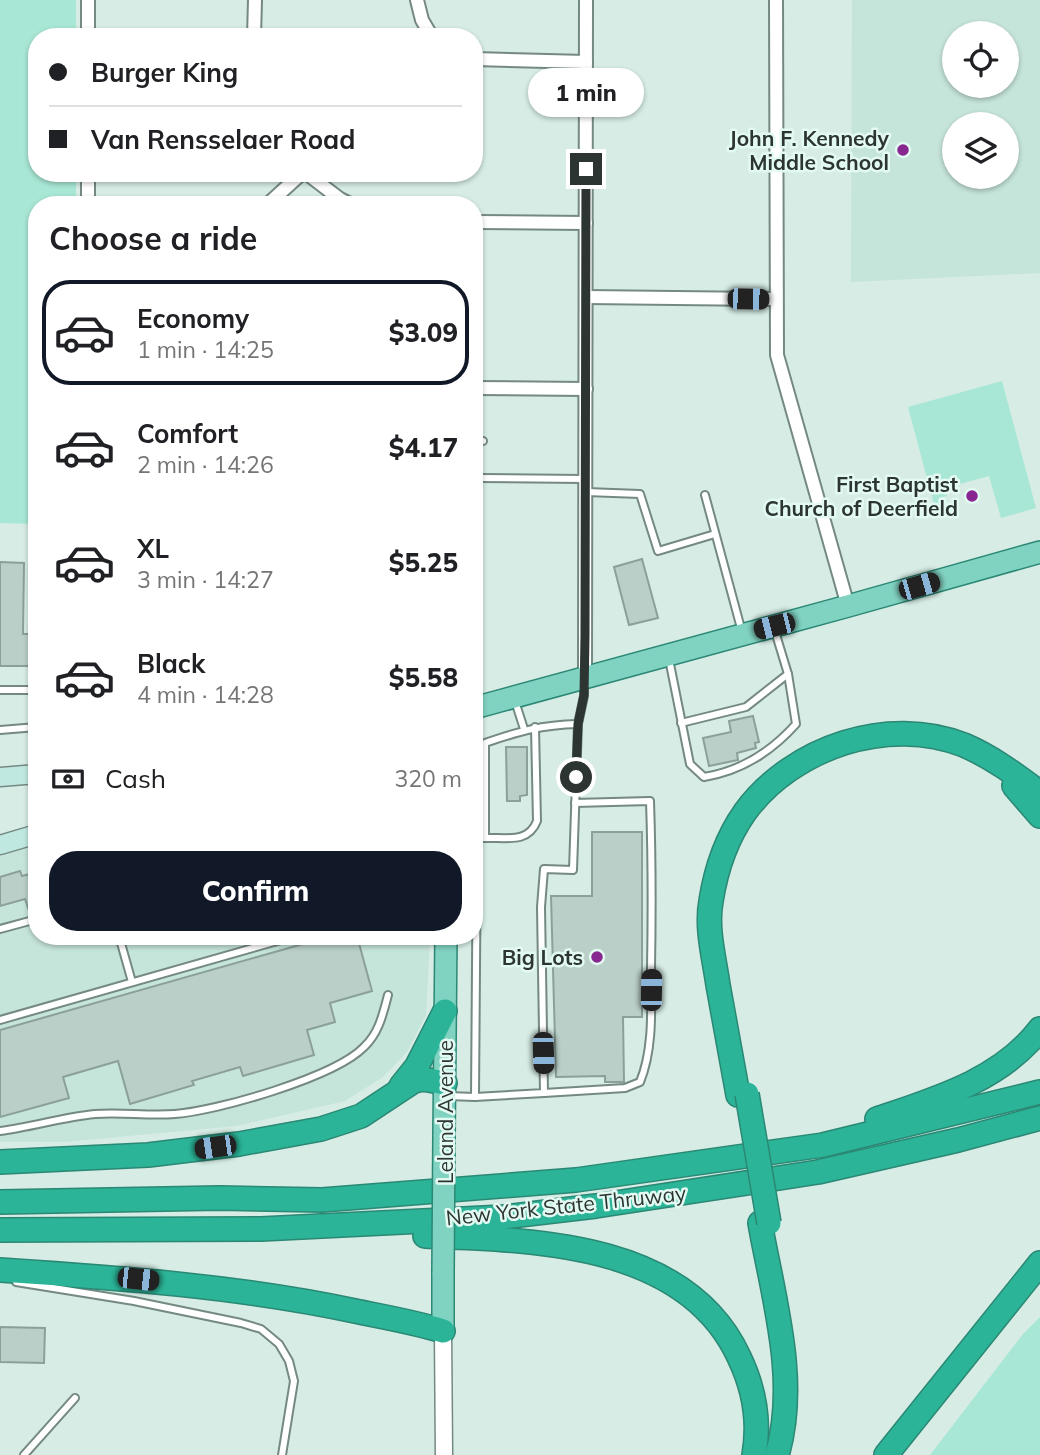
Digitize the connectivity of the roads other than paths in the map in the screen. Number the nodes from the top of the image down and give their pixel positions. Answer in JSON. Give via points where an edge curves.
{"nodes":[{"id":1,"x":89,"y":0,"type":"edge"},
{"id":2,"x":255,"y":0,"type":"edge"},
{"id":3,"x":416,"y":0,"type":"edge"},
{"id":4,"x":586,"y":0,"type":"edge"},
{"id":5,"x":776,"y":0,"type":"edge"},
{"id":6,"x":88,"y":28,"type":"edge"},
{"id":7,"x":254,"y":28,"type":"edge"},
{"id":8,"x":427,"y":28,"type":"edge"},
{"id":9,"x":483,"y":59,"type":"edge"},
{"id":10,"x":586,"y":62,"type":"junction"},
{"id":11,"x":294,"y":182,"type":"edge"},
{"id":12,"x":316,"y":182,"type":"edge"},
{"id":13,"x":277,"y":196,"type":"edge"},
{"id":14,"x":336,"y":196,"type":"edge"},
{"id":15,"x":483,"y":222,"type":"edge"},
{"id":16,"x":586,"y":223,"type":"junction"},
{"id":17,"x":586,"y":297,"type":"junction"},
{"id":18,"x":775,"y":299,"type":"junction"},
{"id":19,"x":483,"y":388,"type":"edge"},
{"id":20,"x":586,"y":389,"type":"junction"},
{"id":21,"x":483,"y":478,"type":"edge"},
{"id":22,"x":586,"y":485,"type":"junction"},
{"id":23,"x":705,"y":495,"type":"dead end"},
{"id":24,"x":715,"y":534,"type":"junction"},
{"id":25,"x":1040,"y":552,"type":"edge"},
{"id":26,"x":848,"y":606,"type":"junction"},
{"id":27,"x":774,"y":626,"type":"junction"},
{"id":28,"x":743,"y":634,"type":"junction"},
{"id":29,"x":668,"y":654,"type":"junction"},
{"id":30,"x":788,"y":674,"type":"junction"},
{"id":31,"x":584,"y":676,"type":"junction"},
{"id":32,"x":0,"y":690,"type":"edge"},
{"id":33,"x":28,"y":690,"type":"edge"},
{"id":34,"x":514,"y":696,"type":"junction"},
{"id":35,"x":483,"y":705,"type":"edge"},
{"id":36,"x":681,"y":723,"type":"junction"},
{"id":37,"x":578,"y":724,"type":"junction"},
{"id":38,"x":535,"y":727,"type":"junction"},
{"id":39,"x":28,"y":728,"type":"edge"},
{"id":40,"x":524,"y":729,"type":"junction"},
{"id":41,"x":0,"y":730,"type":"edge"},
{"id":42,"x":28,"y":775,"type":"edge"},
{"id":43,"x":0,"y":777,"type":"edge"},
{"id":44,"x":1040,"y":793,"type":"edge"},
{"id":45,"x":575,"y":803,"type":"junction"},
{"id":46,"x":1040,"y":816,"type":"edge"},
{"id":47,"x":28,"y":837,"type":"edge"},
{"id":48,"x":485,"y":838,"type":"joint"},
{"id":49,"x":0,"y":845,"type":"edge"},
{"id":50,"x":28,"y":921,"type":"edge"},
{"id":51,"x":0,"y":929,"type":"edge"},
{"id":52,"x":122,"y":945,"type":"edge"},
{"id":53,"x":263,"y":945,"type":"edge"},
{"id":54,"x":446,"y":945,"type":"edge"},
{"id":55,"x":475,"y":945,"type":"edge"},
{"id":56,"x":132,"y":982,"type":"junction"},
{"id":57,"x":388,"y":995,"type":"dead end"},
{"id":58,"x":445,"y":1011,"type":"junction"},
{"id":59,"x":0,"y":1020,"type":"edge"},
{"id":60,"x":1040,"y":1029,"type":"edge"},
{"id":61,"x":399,"y":1089,"type":"junction"},
{"id":62,"x":445,"y":1089,"type":"junction"},
{"id":63,"x":1040,"y":1092,"type":"edge"},
{"id":64,"x":544,"y":1093,"type":"junction"},
{"id":65,"x":742,"y":1094,"type":"junction"},
{"id":66,"x":475,"y":1097,"type":"junction"},
{"id":67,"x":1040,"y":1118,"type":"edge"},
{"id":68,"x":0,"y":1131,"type":"edge"},
{"id":69,"x":773,"y":1152,"type":"junction"},
{"id":70,"x":0,"y":1162,"type":"edge"},
{"id":71,"x":0,"y":1202,"type":"edge"},
{"id":72,"x":764,"y":1223,"type":"junction"},
{"id":73,"x":261,"y":1229,"type":"junction"},
{"id":74,"x":0,"y":1230,"type":"edge"},
{"id":75,"x":1040,"y":1263,"type":"edge"},
{"id":76,"x":7,"y":1276,"type":"edge"},
{"id":77,"x":443,"y":1331,"type":"junction"},
{"id":78,"x":75,"y":1398,"type":"dead end"},
{"id":79,"x":24,"y":1455,"type":"edge"},
{"id":80,"x":282,"y":1455,"type":"edge"},
{"id":81,"x":444,"y":1455,"type":"edge"},
{"id":82,"x":754,"y":1455,"type":"edge"},
{"id":83,"x":777,"y":1455,"type":"edge"},
{"id":84,"x":788,"y":1455,"type":"edge"},
{"id":85,"x":886,"y":1455,"type":"edge"}],
"edges":[{"from":1,"to":6,"type":"street"},
{"from":2,"to":7,"type":"street"},
{"from":3,"to":8,"type":"street"},
{"from":4,"to":10,"type":"street"},
{"from":5,"to":18,"type":"street"},
{"from":9,"to":10,"type":"street"},
{"from":10,"to":16,"type":"street"},
{"from":11,"to":13,"type":"street"},
{"from":12,"to":14,"type":"street"},
{"from":15,"to":16,"type":"street"},
{"from":16,"to":17,"type":"street"},
{"from":17,"to":18,"type":"street"},
{"from":17,"to":20,"type":"street"},
{"from":18,"to":26,"type":"street","via":[[777,355]]},
{"from":19,"to":20,"type":"street"},
{"from":20,"to":22,"type":"street"},
{"from":21,"to":22,"type":"lane"},
{"from":22,"to":24,"type":"lane","via":[[640,494],[658,551]]},
{"from":22,"to":31,"type":"street"},
{"from":23,"to":24,"type":"lane"},
{"from":24,"to":28,"type":"lane"},
{"from":25,"to":26,"type":"main road"},
{"from":26,"to":27,"type":"main road"},
{"from":27,"to":28,"type":"main road"},
{"from":27,"to":30,"type":"lane"},
{"from":28,"to":29,"type":"main road"},
{"from":29,"to":31,"type":"main road"},
{"from":29,"to":36,"type":"lane"},
{"from":30,"to":36,"type":"lane","via":[[746,707]]},
{"from":30,"to":36,"type":"lane","via":[[796,724],[745,765],[705,776],[690,764]]},
{"from":31,"to":34,"type":"main road"},
{"from":31,"to":37,"type":"lane"},
{"from":32,"to":33,"type":"lane"},
{"from":34,"to":35,"type":"main road"},
{"from":34,"to":40,"type":"lane"},
{"from":37,"to":38,"type":"lane"},
{"from":37,"to":45,"type":"lane"},
{"from":38,"to":40,"type":"lane"},
{"from":38,"to":48,"type":"lane","via":[[537,821],[533,831],[524,837]]},
{"from":39,"to":41,"type":"lane"},
{"from":40,"to":48,"type":"lane","via":[[485,743]]},
{"from":42,"to":43,"type":"main road"},
{"from":44,"to":65,"type":"highway","via":[[1005,767],[963,745],[898,734],[850,740],[819,752],[764,791],[732,834],[718,864],[710,904],[710,935]]},
{"from":45,"to":64,"type":"lane","via":[[573,870],[544,869]]},
{"from":45,"to":64,"type":"lane","via":[[650,802],[651,1014],[646,1067],[640,1082],[625,1088]]},
{"from":46,"to":65,"type":"highway","via":[[1012,784],[989,768],[961,755],[900,744],[869,746],[819,763],[792,779],[759,809],[728,862],[720,894],[719,932]]},
{"from":47,"to":49,"type":"main road"},
{"from":50,"to":51,"type":"lane"},
{"from":52,"to":56,"type":"lane"},
{"from":53,"to":56,"type":"lane"},
{"from":54,"to":58,"type":"main road","name":"Leland Avenue"},
{"from":55,"to":66,"type":"lane"},
{"from":56,"to":59,"type":"lane"},
{"from":57,"to":68,"type":"lane","via":[[380,1024],[365,1047],[317,1075],[228,1105],[176,1114],[96,1114]]},
{"from":58,"to":61,"type":"highway","via":[[417,1066]]},
{"from":58,"to":62,"type":"main road","name":"Leland Avenue"},
{"from":60,"to":69,"type":"highway","via":[[998,1069],[940,1098]]},
{"from":61,"to":62,"type":"highway","via":[[423,1079]]},
{"from":61,"to":70,"type":"highway","via":[[361,1116],[321,1129],[157,1154]]},
{"from":62,"to":66,"type":"lane"},
{"from":62,"to":77,"type":"main road","name":"Leland Avenue","bridge":true},
{"from":63,"to":69,"type":"highway","name":"New York State Thruway","via":[[823,1145]]},
{"from":64,"to":66,"type":"lane"},
{"from":65,"to":72,"type":"highway","bridge":true},
{"from":67,"to":73,"type":"highway","name":"New York State Thruway","via":[[818,1172],[596,1206],[504,1217]]},
{"from":69,"to":71,"type":"highway","name":"New York State Thruway","via":[[576,1180],[322,1200]]},
{"from":72,"to":83,"type":"highway","via":[[786,1394]]},
{"from":72,"to":84,"type":"highway","via":[[795,1378]]},
{"from":73,"to":74,"type":"highway","name":"New York State Thruway"},
{"from":73,"to":82,"type":"highway","via":[[551,1245],[651,1271],[695,1298],[732,1342],[747,1374],[756,1412]]},
{"from":75,"to":85,"type":"highway"},
{"from":76,"to":77,"type":"highway","via":[[138,1279],[240,1290]]},
{"from":76,"to":80,"type":"lane","via":[[261,1329],[279,1344],[293,1381]]},
{"from":77,"to":81,"type":"street","name":"Leland Avenue"},
{"from":78,"to":79,"type":"lane"}]}
